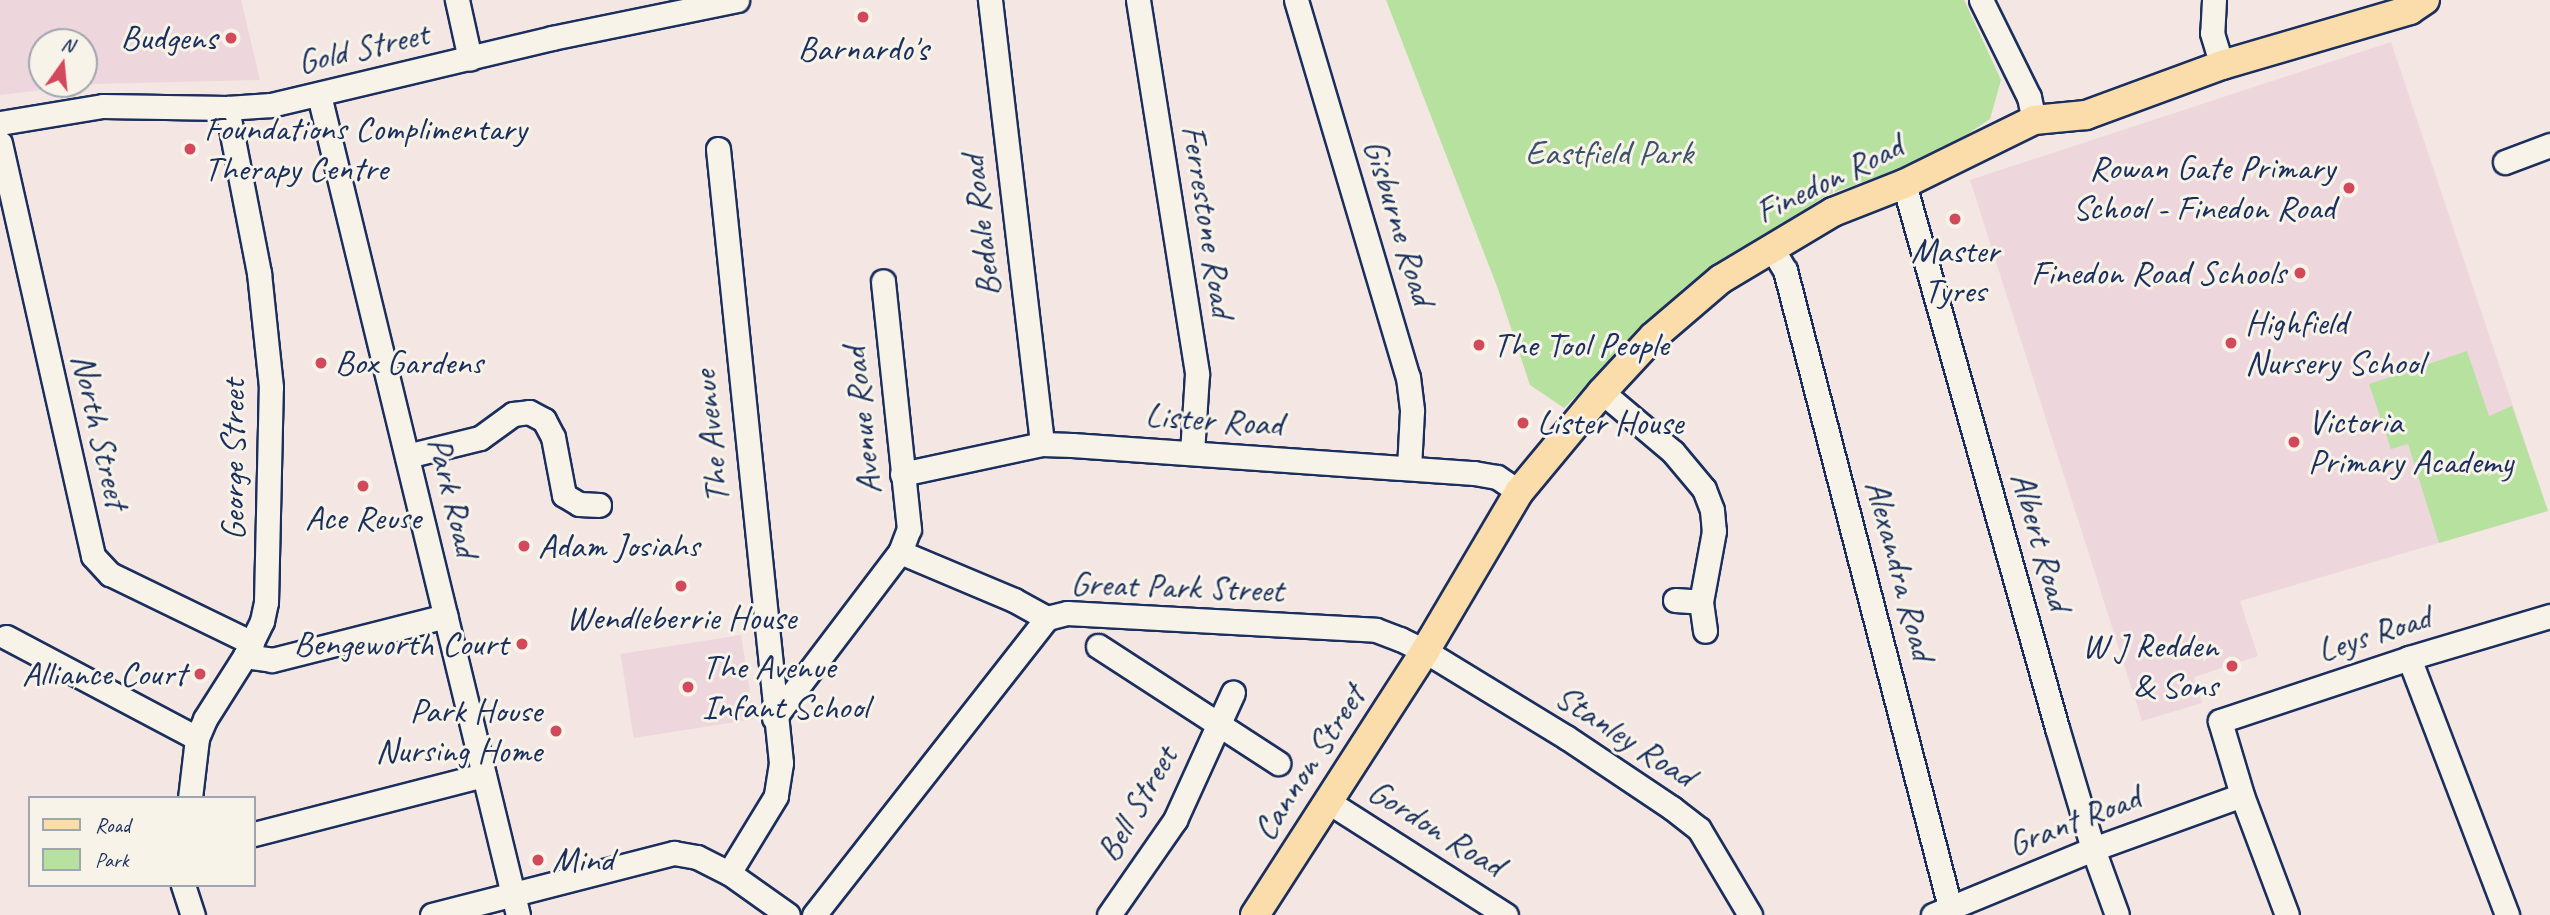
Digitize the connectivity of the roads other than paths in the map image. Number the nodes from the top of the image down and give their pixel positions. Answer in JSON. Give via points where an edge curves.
{"nodes":[{"id":1,"x":457,"y":0,"type":"edge"},
{"id":2,"x":737,"y":0,"type":"edge"},
{"id":3,"x":990,"y":0,"type":"edge"},
{"id":4,"x":1138,"y":0,"type":"edge"},
{"id":5,"x":1296,"y":0,"type":"edge"},
{"id":6,"x":1981,"y":0,"type":"edge"},
{"id":7,"x":2214,"y":0,"type":"edge"},
{"id":8,"x":2425,"y":0,"type":"edge"},
{"id":9,"x":470,"y":59,"type":"junction"},
{"id":10,"x":2222,"y":65,"type":"junction"},
{"id":11,"x":319,"y":95,"type":"junction"},
{"id":12,"x":227,"y":108,"type":"junction"},
{"id":13,"x":2034,"y":120,"type":"junction"},
{"id":14,"x":0,"y":123,"type":"edge"},
{"id":15,"x":0,"y":143,"type":"edge"},
{"id":16,"x":2550,"y":145,"type":"edge"},
{"id":17,"x":718,"y":149,"type":"dead end"},
{"id":18,"x":2505,"y":162,"type":"dead end"},
{"id":19,"x":1904,"y":184,"type":"junction"},
{"id":20,"x":1771,"y":247,"type":"junction"},
{"id":21,"x":883,"y":281,"type":"dead end"},
{"id":22,"x":1602,"y":392,"type":"junction"},
{"id":23,"x":1042,"y":444,"type":"junction"},
{"id":24,"x":1192,"y":453,"type":"junction"},
{"id":25,"x":407,"y":456,"type":"junction"},
{"id":26,"x":1409,"y":468,"type":"junction"},
{"id":27,"x":902,"y":474,"type":"junction"},
{"id":28,"x":1520,"y":492,"type":"junction"},
{"id":29,"x":599,"y":505,"type":"dead end"},
{"id":30,"x":900,"y":552,"type":"junction"},
{"id":31,"x":1675,"y":600,"type":"dead end"},
{"id":32,"x":1701,"y":602,"type":"junction"},
{"id":33,"x":446,"y":616,"type":"junction"},
{"id":34,"x":2550,"y":616,"type":"edge"},
{"id":35,"x":1047,"y":618,"type":"junction"},
{"id":36,"x":1705,"y":631,"type":"dead end"},
{"id":37,"x":5,"y":637,"type":"dead end"},
{"id":38,"x":1098,"y":646,"type":"dead end"},
{"id":39,"x":249,"y":649,"type":"junction"},
{"id":40,"x":1425,"y":651,"type":"junction"},
{"id":41,"x":2409,"y":658,"type":"junction"},
{"id":42,"x":1233,"y":694,"type":"dead end"},
{"id":43,"x":774,"y":718,"type":"junction"},
{"id":44,"x":1220,"y":725,"type":"junction"},
{"id":45,"x":197,"y":738,"type":"junction"},
{"id":46,"x":1278,"y":763,"type":"dead end"},
{"id":47,"x":484,"y":775,"type":"junction"},
{"id":48,"x":2242,"y":795,"type":"junction"},
{"id":49,"x":190,"y":796,"type":"edge"},
{"id":50,"x":1327,"y":801,"type":"junction"},
{"id":51,"x":256,"y":833,"type":"edge"},
{"id":52,"x":2093,"y":849,"type":"junction"},
{"id":53,"x":729,"y":873,"type":"junction"},
{"id":54,"x":184,"y":887,"type":"edge"},
{"id":55,"x":515,"y":904,"type":"edge"},
{"id":56,"x":1945,"y":912,"type":"edge"},
{"id":57,"x":193,"y":915,"type":"edge"},
{"id":58,"x":432,"y":915,"type":"edge"},
{"id":59,"x":788,"y":915,"type":"edge"},
{"id":60,"x":814,"y":915,"type":"edge"},
{"id":61,"x":1109,"y":915,"type":"edge"},
{"id":62,"x":1255,"y":915,"type":"edge"},
{"id":63,"x":1507,"y":915,"type":"edge"},
{"id":64,"x":1750,"y":915,"type":"edge"},
{"id":65,"x":2117,"y":915,"type":"edge"},
{"id":66,"x":2287,"y":915,"type":"edge"},
{"id":67,"x":2507,"y":915,"type":"edge"}],
"edges":[{"from":1,"to":9,"type":"street"},
{"from":2,"to":9,"type":"street","name":"Gold Street"},
{"from":3,"to":23,"type":"street","name":"Bedale Road"},
{"from":4,"to":24,"type":"street","name":"Ferrestone Road","via":[[1197,374]]},
{"from":5,"to":26,"type":"street","name":"Gisburne Road","via":[[1408,377],[1412,411]]},
{"from":6,"to":13,"type":"street","via":[[2029,97]]},
{"from":7,"to":10,"type":"street","via":[[2212,33]]},
{"from":8,"to":10,"type":"main road","name":"Finedon Road","via":[[2410,10]]},
{"from":9,"to":11,"type":"street","name":"Gold Street"},
{"from":10,"to":13,"type":"main road","name":"Finedon Road","via":[[2086,115]]},
{"from":11,"to":12,"type":"street","name":"Gold Street"},
{"from":11,"to":25,"type":"street","name":"Park Road"},
{"from":12,"to":14,"type":"street","name":"Gold Street","via":[[103,106]]},
{"from":12,"to":39,"type":"street","name":"George Street","via":[[259,273],[271,387],[266,602]]},
{"from":13,"to":19,"type":"main road","name":"Finedon Road"},
{"from":15,"to":39,"type":"street","name":"North Street","via":[[93,556],[110,574]]},
{"from":16,"to":18,"type":"street"},
{"from":17,"to":43,"type":"street","name":"The Avenue"},
{"from":19,"to":20,"type":"main road","name":"Finedon Road","via":[[1833,212]]},
{"from":19,"to":52,"type":"street","name":"Albert Road"},
{"from":20,"to":22,"type":"main road","name":"Finedon Road","via":[[1711,287],[1653,337]]},
{"from":20,"to":56,"type":"street","name":"Alexandra Road","via":[[1785,270]]},
{"from":21,"to":27,"type":"street","name":"Avenue Road"},
{"from":22,"to":28,"type":"main road","name":"Finedon Road"},
{"from":22,"to":32,"type":"street","via":[[1673,452],[1704,489],[1714,531]]},
{"from":23,"to":24,"type":"street","name":"Lister Road"},
{"from":23,"to":27,"type":"street","name":"Lister Road"},
{"from":24,"to":26,"type":"street","name":"Lister Road"},
{"from":25,"to":29,"type":"street","via":[[480,438],[513,414],[529,412],[544,420],[553,437],[564,495],[579,504]]},
{"from":25,"to":33,"type":"street","name":"Park Road"},
{"from":26,"to":28,"type":"street","name":"Lister Road","via":[[1497,477]]},
{"from":27,"to":30,"type":"street","name":"Avenue Road","via":[[909,529]]},
{"from":28,"to":40,"type":"main road","name":"Finedon Road"},
{"from":30,"to":35,"type":"street"},
{"from":30,"to":43,"type":"street"},
{"from":31,"to":32,"type":"street"},
{"from":32,"to":36,"type":"street"},
{"from":33,"to":39,"type":"street","via":[[272,660]]},
{"from":33,"to":47,"type":"street","name":"Park Road"},
{"from":34,"to":41,"type":"street","name":"Leys Road"},
{"from":35,"to":40,"type":"street","name":"Great Park Street","via":[[1067,613],[1109,614],[1376,630]]},
{"from":35,"to":60,"type":"street","name":"Great Park Street"},
{"from":37,"to":45,"type":"street"},
{"from":38,"to":44,"type":"street","name":"Bell Street"},
{"from":39,"to":45,"type":"street","name":"George Street"},
{"from":40,"to":50,"type":"main road","name":"Cannon Street"},
{"from":40,"to":64,"type":"street","name":"Stanley Road","via":[[1566,737],[1681,815],[1699,830]]},
{"from":41,"to":48,"type":"street","name":"Leys Road","via":[[2220,721]]},
{"from":41,"to":67,"type":"street"},
{"from":42,"to":44,"type":"street","name":"Bell Street"},
{"from":43,"to":53,"type":"street","name":"The Avenue","via":[[781,763],[776,796]]},
{"from":44,"to":46,"type":"street","name":"Bell Street"},
{"from":44,"to":61,"type":"street","name":"Bell Street","via":[[1175,820]]},
{"from":45,"to":49,"type":"street","name":"George Street"},
{"from":47,"to":51,"type":"street"},
{"from":47,"to":55,"type":"street","name":"Park Road"},
{"from":48,"to":52,"type":"street","name":"Grant Road"},
{"from":48,"to":66,"type":"street"},
{"from":50,"to":62,"type":"main road","name":"Cannon Street"},
{"from":50,"to":63,"type":"street","name":"Gordon Road"},
{"from":52,"to":56,"type":"street","name":"Grant Road"},
{"from":52,"to":65,"type":"street","name":"Albert Road"},
{"from":53,"to":55,"type":"street","via":[[697,857],[674,853]]},
{"from":53,"to":59,"type":"street"},
{"from":54,"to":57,"type":"street"},
{"from":55,"to":58,"type":"street"}]}
